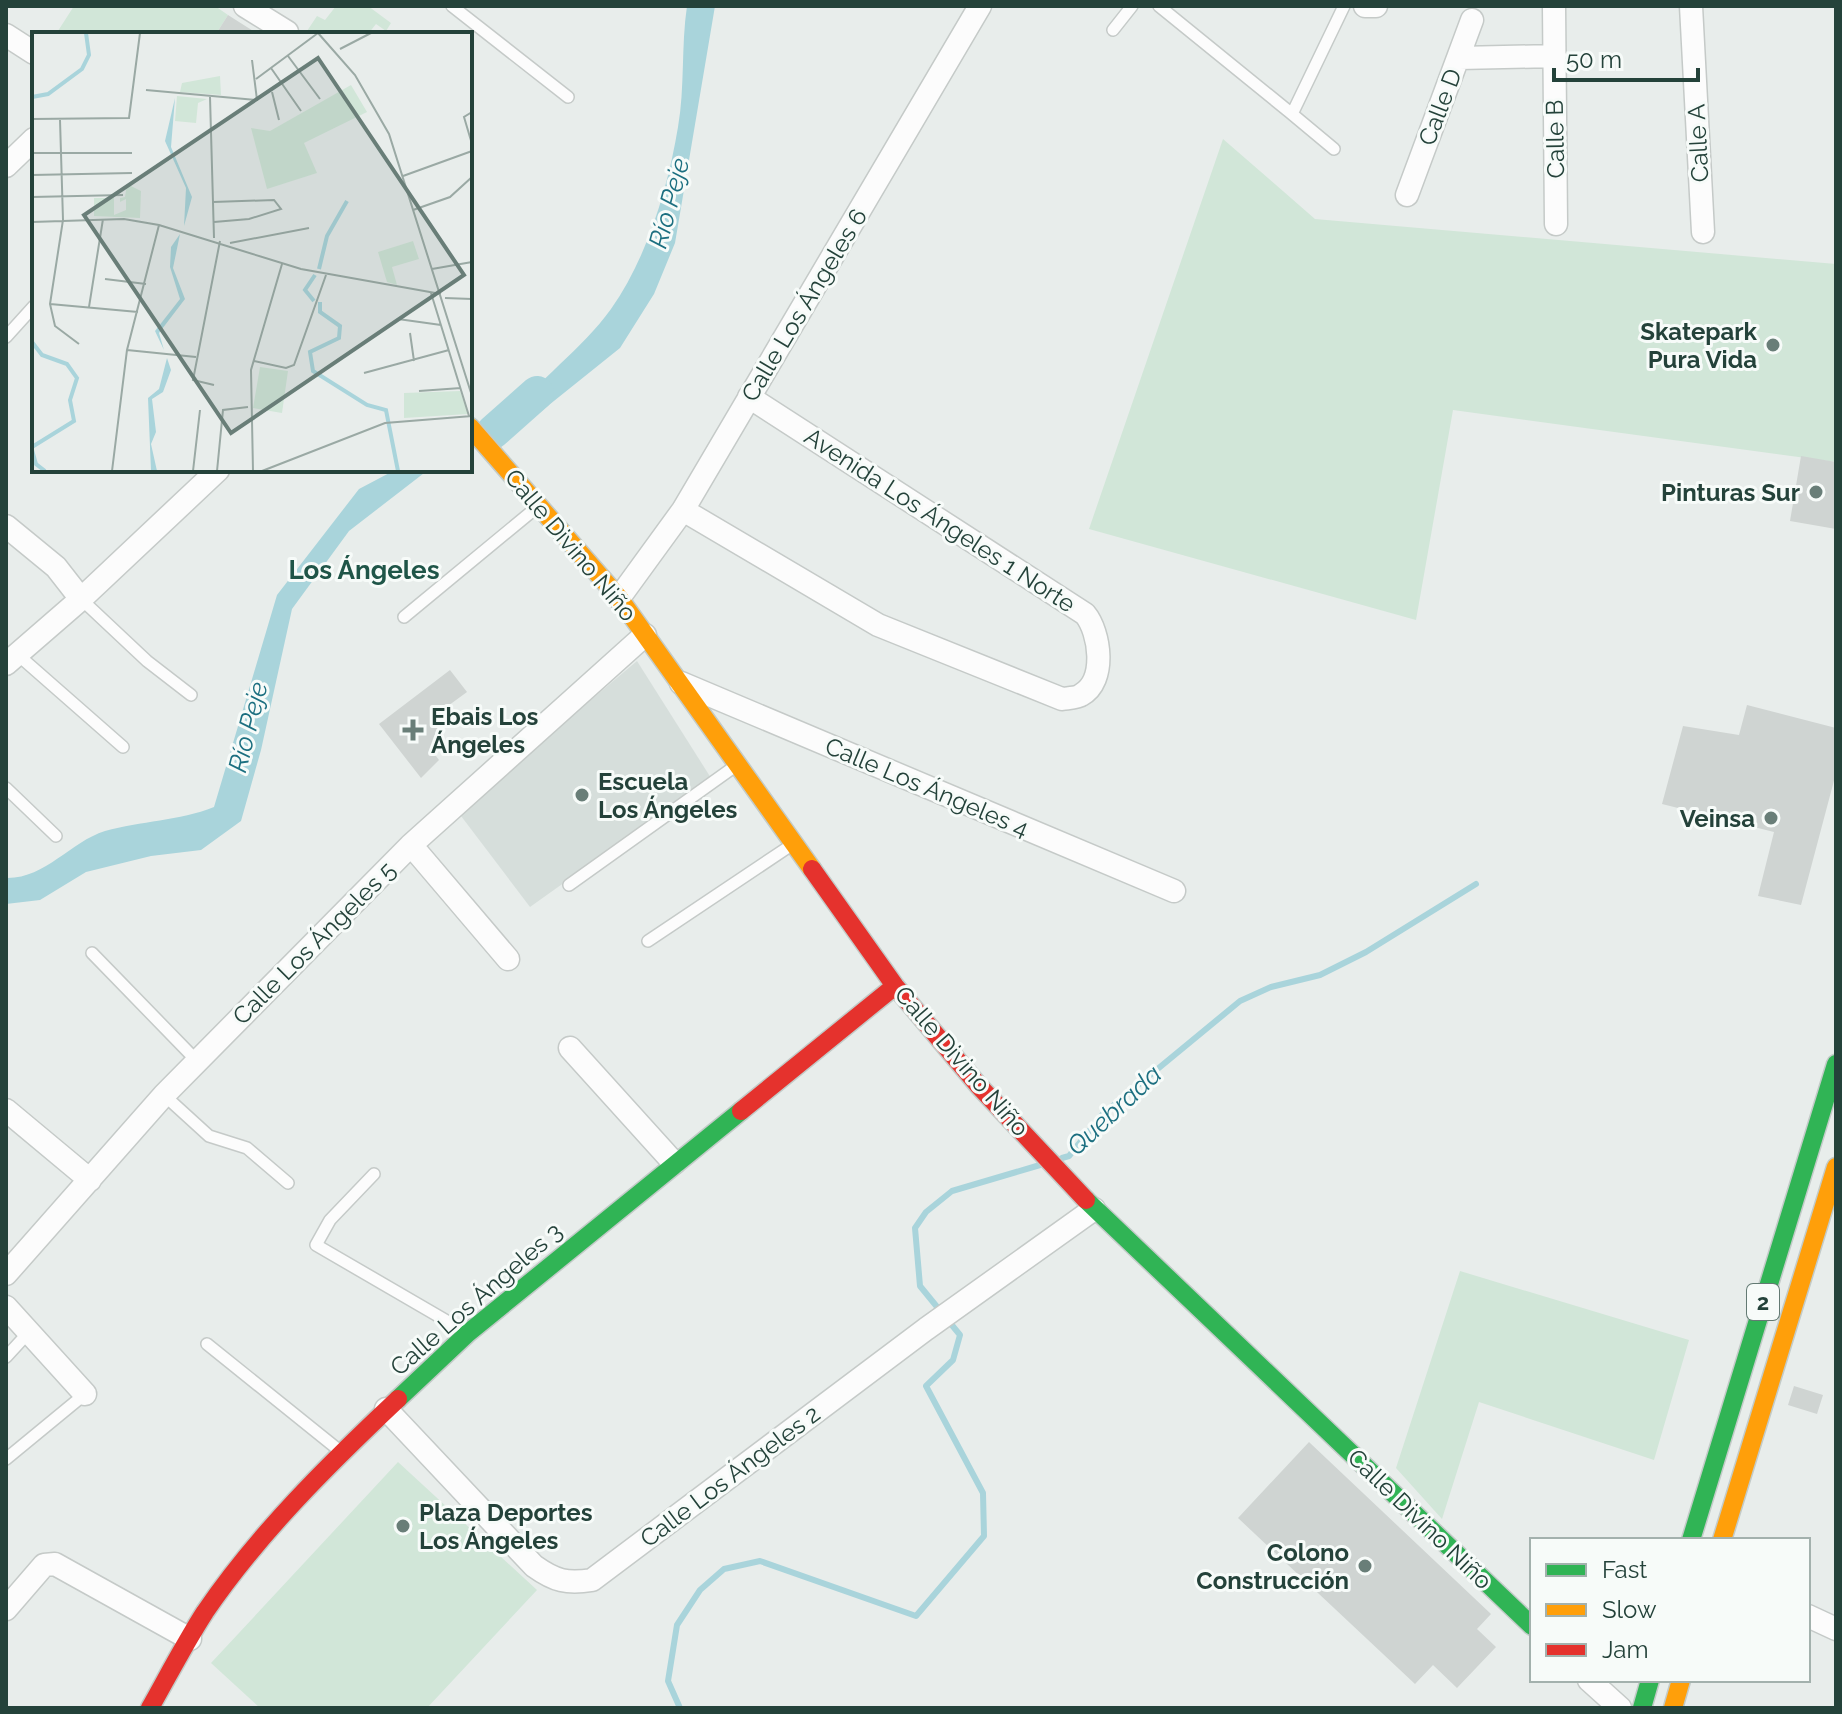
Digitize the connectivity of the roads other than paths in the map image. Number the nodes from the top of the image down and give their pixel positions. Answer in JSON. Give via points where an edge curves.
{"nodes":[{"id":1,"x":245,"y":6,"type":"edge"},
{"id":2,"x":452,"y":6,"type":"edge"},
{"id":3,"x":980,"y":6,"type":"edge"},
{"id":4,"x":1132,"y":6,"type":"edge"},
{"id":5,"x":1159,"y":6,"type":"edge"},
{"id":6,"x":1344,"y":6,"type":"edge"},
{"id":7,"x":1365,"y":6,"type":"edge"},
{"id":8,"x":1376,"y":6,"type":"edge"},
{"id":9,"x":1554,"y":6,"type":"edge"},
{"id":10,"x":1691,"y":6,"type":"edge"},
{"id":11,"x":1472,"y":20,"type":"dead end"},
{"id":12,"x":1113,"y":30,"type":"dead end"},
{"id":13,"x":287,"y":32,"type":"edge"},
{"id":14,"x":6,"y":35,"type":"edge"},
{"id":15,"x":32,"y":52,"type":"edge"},
{"id":16,"x":1555,"y":56,"type":"junction"},
{"id":17,"x":1459,"y":58,"type":"junction"},
{"id":18,"x":568,"y":97,"type":"dead end"},
{"id":19,"x":1292,"y":114,"type":"junction"},
{"id":20,"x":32,"y":141,"type":"edge"},
{"id":21,"x":1334,"y":149,"type":"dead end"},
{"id":22,"x":6,"y":166,"type":"edge"},
{"id":23,"x":1407,"y":195,"type":"dead end"},
{"id":24,"x":1556,"y":224,"type":"dead end"},
{"id":25,"x":1703,"y":232,"type":"dead end"},
{"id":26,"x":32,"y":308,"type":"edge"},
{"id":27,"x":6,"y":337,"type":"edge"},
{"id":28,"x":749,"y":397,"type":"junction"},
{"id":29,"x":472,"y":429,"type":"edge"},
{"id":30,"x":216,"y":472,"type":"edge"},
{"id":31,"x":539,"y":505,"type":"junction"},
{"id":32,"x":683,"y":510,"type":"junction"},
{"id":33,"x":6,"y":526,"type":"edge"},
{"id":34,"x":619,"y":598,"type":"junction"},
{"id":35,"x":81,"y":599,"type":"junction"},
{"id":36,"x":404,"y":617,"type":"dead end"},
{"id":37,"x":645,"y":635,"type":"junction"},
{"id":38,"x":12,"y":659,"type":"edge"},
{"id":39,"x":680,"y":682,"type":"junction"},
{"id":40,"x":191,"y":695,"type":"dead end"},
{"id":41,"x":123,"y":747,"type":"dead end"},
{"id":42,"x":739,"y":764,"type":"junction"},
{"id":43,"x":6,"y":788,"type":"edge"},
{"id":44,"x":56,"y":836,"type":"dead end"},
{"id":45,"x":796,"y":842,"type":"junction"},
{"id":46,"x":411,"y":845,"type":"junction"},
{"id":47,"x":569,"y":885,"type":"dead end"},
{"id":48,"x":1174,"y":891,"type":"dead end"},
{"id":49,"x":648,"y":941,"type":"dead end"},
{"id":50,"x":92,"y":953,"type":"dead end"},
{"id":51,"x":508,"y":959,"type":"dead end"},
{"id":52,"x":895,"y":986,"type":"junction"},
{"id":53,"x":570,"y":1048,"type":"dead end"},
{"id":54,"x":197,"y":1061,"type":"junction"},
{"id":55,"x":1836,"y":1064,"type":"edge"},
{"id":56,"x":164,"y":1095,"type":"junction"},
{"id":57,"x":6,"y":1110,"type":"edge"},
{"id":58,"x":674,"y":1163,"type":"junction"},
{"id":59,"x":374,"y":1174,"type":"dead end"},
{"id":60,"x":1802,"y":1174,"type":"junction"},
{"id":61,"x":1835,"y":1177,"type":"edge"},
{"id":62,"x":90,"y":1180,"type":"junction"},
{"id":63,"x":288,"y":1183,"type":"dead end"},
{"id":64,"x":1094,"y":1209,"type":"junction"},
{"id":65,"x":6,"y":1274,"type":"edge"},
{"id":66,"x":6,"y":1307,"type":"edge"},
{"id":67,"x":29,"y":1332,"type":"junction"},
{"id":68,"x":468,"y":1333,"type":"junction"},
{"id":69,"x":207,"y":1344,"type":"dead end"},
{"id":70,"x":6,"y":1357,"type":"edge"},
{"id":71,"x":85,"y":1394,"type":"joint"},
{"id":72,"x":386,"y":1409,"type":"junction"},
{"id":73,"x":341,"y":1452,"type":"junction"},
{"id":74,"x":6,"y":1459,"type":"edge"},
{"id":75,"x":1692,"y":1538,"type":"edge"},
{"id":76,"x":1723,"y":1538,"type":"edge"},
{"id":77,"x":6,"y":1609,"type":"edge"},
{"id":78,"x":1810,"y":1617,"type":"edge"},
{"id":79,"x":1530,"y":1624,"type":"edge"},
{"id":80,"x":1836,"y":1629,"type":"edge"},
{"id":81,"x":190,"y":1639,"type":"junction"},
{"id":82,"x":1649,"y":1682,"type":"edge"},
{"id":83,"x":1680,"y":1682,"type":"edge"},
{"id":84,"x":1591,"y":1691,"type":"edge"},
{"id":85,"x":150,"y":1708,"type":"edge"},
{"id":86,"x":1620,"y":1708,"type":"edge"},
{"id":87,"x":1642,"y":1708,"type":"edge"},
{"id":88,"x":1673,"y":1708,"type":"edge"}],
"edges":[{"from":1,"to":13,"type":"street"},
{"from":2,"to":18,"type":"lane"},
{"from":3,"to":28,"type":"street","name":"Calle Los Ángeles 6"},
{"from":4,"to":12,"type":"lane"},
{"from":5,"to":19,"type":"lane"},
{"from":6,"to":19,"type":"lane"},
{"from":7,"to":8,"type":"street"},
{"from":9,"to":16,"type":"street","name":"Calle B"},
{"from":10,"to":25,"type":"street","name":"Calle A"},
{"from":11,"to":17,"type":"street","name":"Calle D"},
{"from":14,"to":15,"type":"street"},
{"from":16,"to":17,"type":"street"},
{"from":16,"to":24,"type":"street","name":"Calle B"},
{"from":17,"to":23,"type":"street","name":"Calle D"},
{"from":19,"to":21,"type":"lane"},
{"from":20,"to":22,"type":"street"},
{"from":26,"to":27,"type":"lane"},
{"from":28,"to":32,"type":"street","name":"Calle Los Ángeles 6"},
{"from":28,"to":32,"type":"street","name":"Avenida Los Ángeles 1 Norte","via":[[1085,614],[1100,645],[1090,686],[1081,696],[1062,699],[878,625]]},
{"from":29,"to":31,"type":"main road","name":"Calle Divino Niño"},
{"from":30,"to":35,"type":"street"},
{"from":31,"to":34,"type":"main road","name":"Calle Divino Niño"},
{"from":31,"to":36,"type":"lane"},
{"from":32,"to":34,"type":"street","name":"Calle Los Ángeles 6"},
{"from":33,"to":35,"type":"street","via":[[56,567]]},
{"from":34,"to":37,"type":"main road","name":"Calle Divino Niño"},
{"from":35,"to":38,"type":"street"},
{"from":35,"to":40,"type":"lane"},
{"from":37,"to":39,"type":"main road","name":"Calle Divino Niño"},
{"from":37,"to":46,"type":"street","name":"Calle Los Ángeles 5"},
{"from":38,"to":41,"type":"lane"},
{"from":39,"to":42,"type":"main road","name":"Calle Divino Niño"},
{"from":39,"to":48,"type":"street","name":"Calle Los Ángeles 4"},
{"from":42,"to":45,"type":"main road","name":"Calle Divino Niño"},
{"from":42,"to":47,"type":"lane"},
{"from":43,"to":44,"type":"lane"},
{"from":45,"to":49,"type":"lane"},
{"from":45,"to":52,"type":"main road","name":"Calle Divino Niño"},
{"from":46,"to":51,"type":"street"},
{"from":46,"to":54,"type":"street","name":"Calle Los Ángeles 5"},
{"from":50,"to":54,"type":"lane"},
{"from":52,"to":58,"type":"main road","name":"Calle Los Ángeles 3"},
{"from":52,"to":64,"type":"main road","name":"Calle Divino Niño"},
{"from":53,"to":58,"type":"street"},
{"from":54,"to":56,"type":"street","name":"Calle Los Ángeles 5"},
{"from":55,"to":60,"type":"main road","number":"2"},
{"from":56,"to":62,"type":"street","name":"Calle Los Ángeles 5"},
{"from":56,"to":63,"type":"lane","via":[[209,1136],[247,1148]]},
{"from":57,"to":62,"type":"street"},
{"from":58,"to":68,"type":"main road","name":"Calle Los Ángeles 3"},
{"from":59,"to":68,"type":"lane","via":[[330,1220],[316,1245]]},
{"from":60,"to":61,"type":"street"},
{"from":60,"to":75,"type":"main road","number":"2"},
{"from":61,"to":76,"type":"main road","number":"2"},
{"from":62,"to":65,"type":"street","name":"Calle Los Ángeles 5"},
{"from":64,"to":72,"type":"street","name":"Calle Los Ángeles 2","via":[[592,1580],[570,1584],[551,1579],[534,1566]]},
{"from":64,"to":79,"type":"main road","name":"Calle Divino Niño"},
{"from":66,"to":67,"type":"street"},
{"from":67,"to":70,"type":"lane"},
{"from":67,"to":71,"type":"street"},
{"from":68,"to":72,"type":"main road","name":"Calle Los Ángeles 3"},
{"from":69,"to":73,"type":"lane"},
{"from":71,"to":74,"type":"lane"},
{"from":72,"to":73,"type":"main road","name":"Calle Los Ángeles 3"},
{"from":73,"to":81,"type":"main road","name":"Calle Los Ángeles 3","via":[[235,1571]]},
{"from":77,"to":81,"type":"street","via":[[44,1565],[55,1564]]},
{"from":78,"to":80,"type":"street"},
{"from":81,"to":85,"type":"main road","name":"Calle Los Ángeles 3"},
{"from":82,"to":87,"type":"main road"},
{"from":83,"to":88,"type":"main road"},
{"from":84,"to":86,"type":"street"}]}
